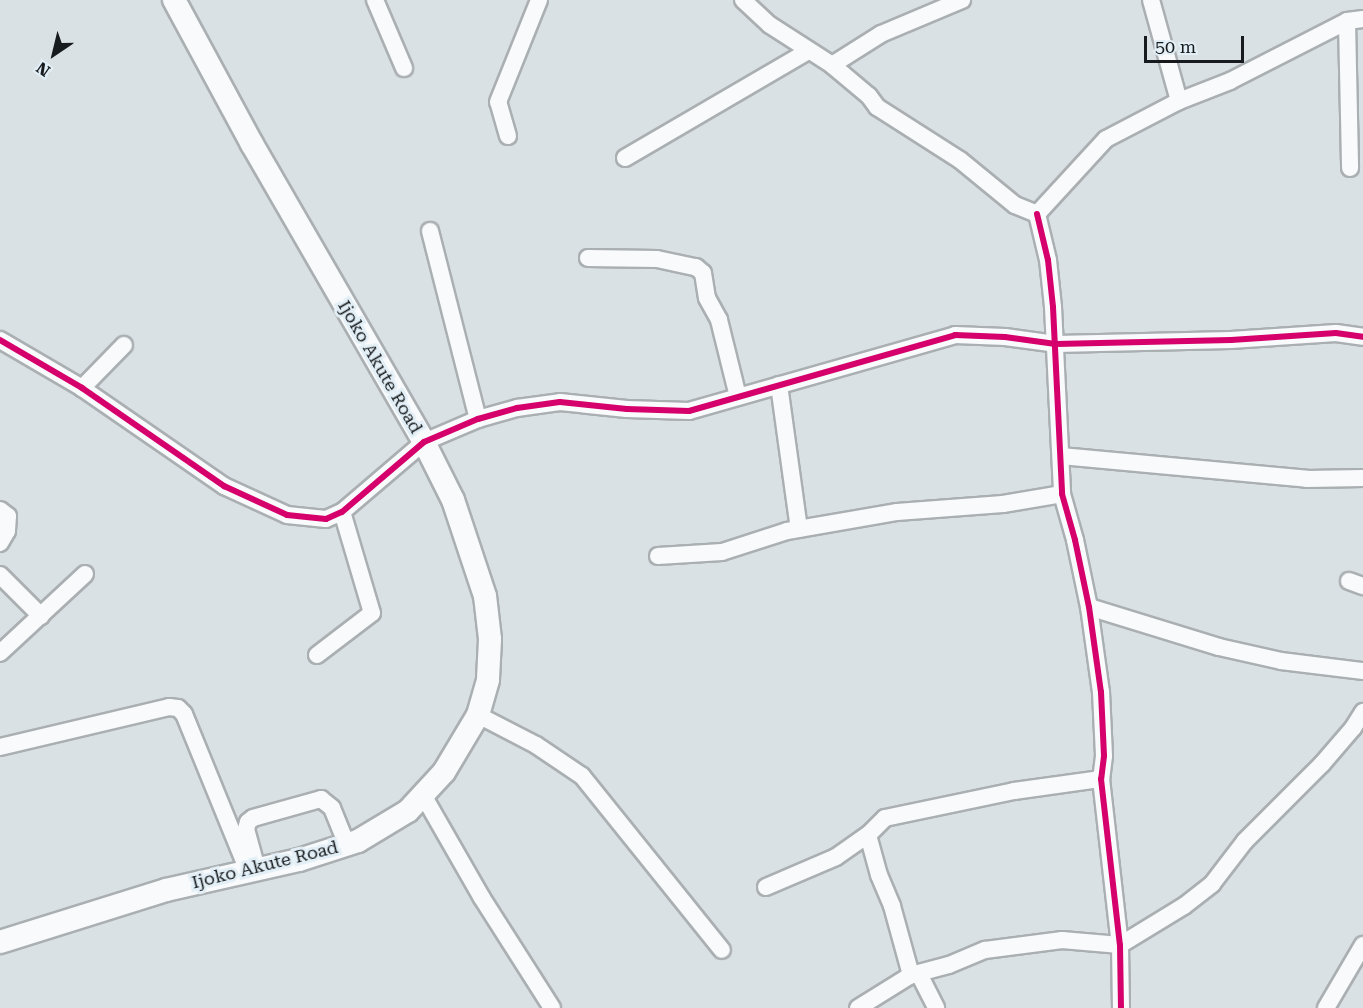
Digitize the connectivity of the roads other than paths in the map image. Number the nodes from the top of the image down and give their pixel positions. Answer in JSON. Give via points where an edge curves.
{"nodes":[{"id":1,"x":174,"y":0,"type":"edge"},
{"id":2,"x":375,"y":0,"type":"edge"},
{"id":3,"x":539,"y":0,"type":"edge"},
{"id":4,"x":743,"y":0,"type":"edge"},
{"id":5,"x":962,"y":0,"type":"edge"},
{"id":6,"x":1151,"y":0,"type":"edge"},
{"id":7,"x":940,"y":4,"type":"edge"},
{"id":8,"x":1355,"y":20,"type":"edge"},
{"id":9,"x":808,"y":51,"type":"junction"},
{"id":10,"x":832,"y":65,"type":"junction"},
{"id":11,"x":404,"y":68,"type":"dead end"},
{"id":12,"x":1179,"y":101,"type":"junction"},
{"id":13,"x":508,"y":136,"type":"dead end"},
{"id":14,"x":625,"y":158,"type":"dead end"},
{"id":15,"x":1350,"y":168,"type":"dead end"},
{"id":16,"x":1037,"y":214,"type":"junction"},
{"id":17,"x":430,"y":231,"type":"dead end"},
{"id":18,"x":588,"y":258,"type":"dead end"},
{"id":19,"x":1363,"y":337,"type":"edge"},
{"id":20,"x":1056,"y":344,"type":"junction"},
{"id":21,"x":124,"y":345,"type":"dead end"},
{"id":22,"x":3,"y":348,"type":"edge"},
{"id":23,"x":779,"y":385,"type":"junction"},
{"id":24,"x":82,"y":388,"type":"junction"},
{"id":25,"x":738,"y":396,"type":"junction"},
{"id":26,"x":478,"y":418,"type":"junction"},
{"id":27,"x":424,"y":442,"type":"junction"},
{"id":28,"x":1061,"y":456,"type":"junction"},
{"id":29,"x":1363,"y":478,"type":"edge"},
{"id":30,"x":1062,"y":494,"type":"junction"},
{"id":31,"x":0,"y":510,"type":"edge"},
{"id":32,"x":342,"y":512,"type":"junction"},
{"id":33,"x":799,"y":529,"type":"junction"},
{"id":34,"x":0,"y":543,"type":"edge"},
{"id":35,"x":658,"y":556,"type":"dead end"},
{"id":36,"x":85,"y":574,"type":"dead end"},
{"id":37,"x":0,"y":575,"type":"edge"},
{"id":38,"x":1089,"y":607,"type":"junction"},
{"id":39,"x":41,"y":616,"type":"junction"},
{"id":40,"x":0,"y":653,"type":"edge"},
{"id":41,"x":317,"y":655,"type":"dead end"},
{"id":42,"x":1363,"y":671,"type":"edge"},
{"id":43,"x":1363,"y":712,"type":"edge"},
{"id":44,"x":478,"y":715,"type":"junction"},
{"id":45,"x":0,"y":747,"type":"edge"},
{"id":46,"x":1101,"y":779,"type":"junction"},
{"id":47,"x":423,"y":795,"type":"junction"},
{"id":48,"x":868,"y":835,"type":"junction"},
{"id":49,"x":347,"y":845,"type":"junction"},
{"id":50,"x":253,"y":870,"type":"junction"},
{"id":51,"x":766,"y":887,"type":"dead end"},
{"id":52,"x":0,"y":942,"type":"edge"},
{"id":53,"x":1120,"y":945,"type":"junction"},
{"id":54,"x":1363,"y":945,"type":"edge"},
{"id":55,"x":722,"y":950,"type":"dead end"},
{"id":56,"x":915,"y":974,"type":"junction"},
{"id":57,"x":547,"y":1007,"type":"edge"},
{"id":58,"x":858,"y":1008,"type":"edge"},
{"id":59,"x":936,"y":1008,"type":"edge"},
{"id":60,"x":1121,"y":1008,"type":"edge"},
{"id":61,"x":1326,"y":1008,"type":"edge"}],
"edges":[{"from":1,"to":27,"type":"main road","name":"Ijoko Akute Road","via":[[252,144]]},
{"from":2,"to":11,"type":"street"},
{"from":3,"to":13,"type":"street","via":[[498,102]]},
{"from":4,"to":9,"type":"street","via":[[770,25]]},
{"from":5,"to":7,"type":"street"},
{"from":6,"to":12,"type":"street"},
{"from":7,"to":10,"type":"street"},
{"from":8,"to":12,"type":"street","via":[[1230,81]]},
{"from":8,"to":15,"type":"street"},
{"from":9,"to":10,"type":"street"},
{"from":9,"to":14,"type":"street"},
{"from":10,"to":16,"type":"street","via":[[877,107],[960,160],[1015,205]]},
{"from":12,"to":16,"type":"street","via":[[1106,139]]},
{"from":16,"to":20,"type":"street","via":[[1048,260]]},
{"from":17,"to":26,"type":"street"},
{"from":18,"to":25,"type":"street","via":[[657,260],[696,267],[703,273]]},
{"from":19,"to":20,"type":"street","via":[[1336,333]]},
{"from":20,"to":23,"type":"street","via":[[955,335]]},
{"from":20,"to":28,"type":"street"},
{"from":21,"to":24,"type":"street"},
{"from":22,"to":24,"type":"street"},
{"from":23,"to":25,"type":"street"},
{"from":23,"to":33,"type":"street"},
{"from":24,"to":32,"type":"street","via":[[224,486],[287,515],[326,519]]},
{"from":25,"to":26,"type":"street","via":[[689,411],[560,402]]},
{"from":26,"to":27,"type":"street"},
{"from":27,"to":32,"type":"street"},
{"from":27,"to":44,"type":"main road","name":"Ijoko Akute Road","via":[[453,500],[485,596],[490,639],[488,679]]},
{"from":28,"to":29,"type":"street","via":[[1307,479]]},
{"from":28,"to":30,"type":"street"},
{"from":30,"to":33,"type":"street","via":[[1003,504],[897,512]]},
{"from":30,"to":38,"type":"street"},
{"from":31,"to":34,"type":"street","via":[[8,516],[7,531]]},
{"from":32,"to":41,"type":"street","via":[[372,613]]},
{"from":33,"to":35,"type":"street","via":[[722,552]]},
{"from":36,"to":39,"type":"street"},
{"from":37,"to":39,"type":"street"},
{"from":38,"to":42,"type":"street","via":[[1240,652]]},
{"from":38,"to":46,"type":"street","via":[[1101,692]]},
{"from":39,"to":40,"type":"street"},
{"from":43,"to":53,"type":"street","via":[[1322,764],[1245,841],[1212,884]]},
{"from":44,"to":47,"type":"main road","name":"Ijoko Akute Road","via":[[449,764]]},
{"from":44,"to":55,"type":"street","via":[[536,745],[582,776]]},
{"from":45,"to":50,"type":"street","via":[[178,708]]},
{"from":46,"to":48,"type":"street","via":[[916,810],[885,818]]},
{"from":46,"to":53,"type":"street"},
{"from":47,"to":49,"type":"main road","name":"Ijoko Akute Road","via":[[390,823]]},
{"from":47,"to":57,"type":"street"},
{"from":48,"to":51,"type":"street","via":[[836,857]]},
{"from":48,"to":56,"type":"street"},
{"from":49,"to":50,"type":"main road","name":"Ijoko Akute Road"},
{"from":49,"to":50,"type":"street","via":[[332,808],[321,799],[249,822],[246,829]]},
{"from":50,"to":52,"type":"main road","name":"Ijoko Akute Road","via":[[165,890]]},
{"from":53,"to":56,"type":"street","via":[[1062,940],[985,950]]},
{"from":53,"to":60,"type":"street"},
{"from":54,"to":61,"type":"street"},
{"from":56,"to":58,"type":"street"},
{"from":56,"to":59,"type":"street"}]}
